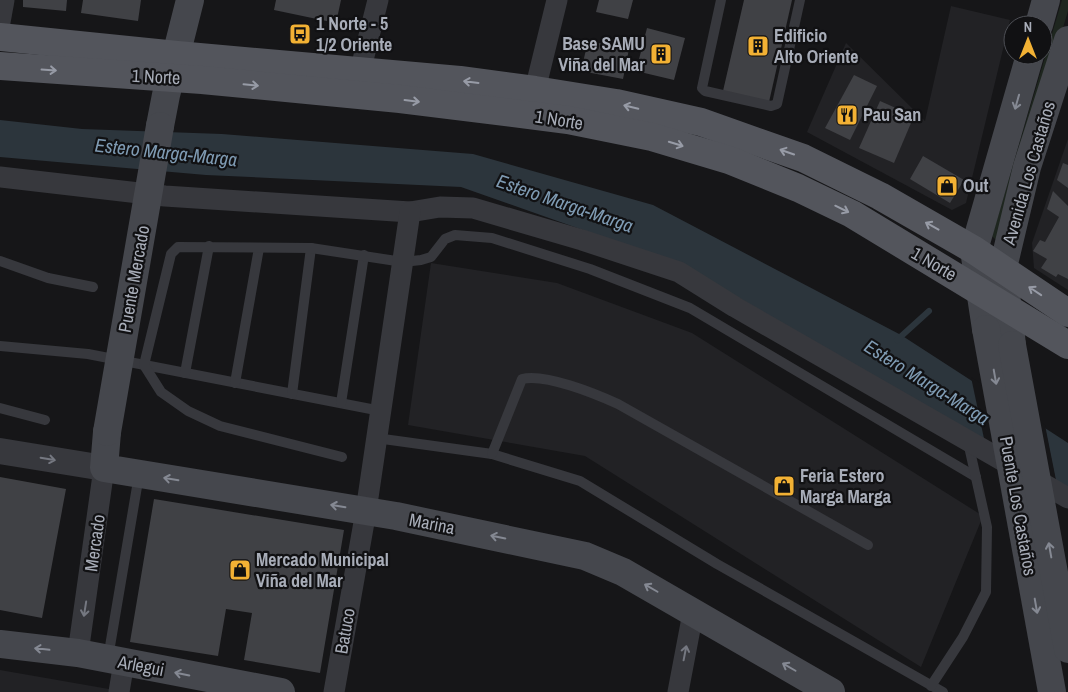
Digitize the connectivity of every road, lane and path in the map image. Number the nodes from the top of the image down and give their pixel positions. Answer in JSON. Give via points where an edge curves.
{"nodes":[{"id":1,"x":4,"y":0,"type":"edge"},
{"id":2,"x":190,"y":0,"type":"edge"},
{"id":3,"x":378,"y":0,"type":"edge"},
{"id":4,"x":556,"y":0,"type":"edge"},
{"id":5,"x":721,"y":0,"type":"edge"},
{"id":6,"x":800,"y":0,"type":"edge"},
{"id":7,"x":1046,"y":0,"type":"edge"},
{"id":8,"x":1042,"y":15,"type":"edge"},
{"id":9,"x":0,"y":22,"type":"edge"},
{"id":10,"x":0,"y":37,"type":"edge"},
{"id":11,"x":1068,"y":40,"type":"edge"},
{"id":12,"x":1027,"y":65,"type":"edge"},
{"id":13,"x":0,"y":66,"type":"edge"},
{"id":14,"x":173,"y":67,"type":"junction"},
{"id":15,"x":360,"y":72,"type":"junction"},
{"id":16,"x":535,"y":90,"type":"junction"},
{"id":17,"x":1,"y":178,"type":"edge"},
{"id":18,"x":410,"y":212,"type":"junction"},
{"id":19,"x":209,"y":246,"type":"junction"},
{"id":20,"x":259,"y":248,"type":"junction"},
{"id":21,"x":311,"y":248,"type":"junction"},
{"id":22,"x":974,"y":250,"type":"junction"},
{"id":23,"x":364,"y":255,"type":"junction"},
{"id":24,"x":0,"y":261,"type":"edge"},
{"id":25,"x":403,"y":262,"type":"junction"},
{"id":26,"x":1003,"y":268,"type":"junction"},
{"id":27,"x":93,"y":287,"type":"dead end"},
{"id":28,"x":978,"y":290,"type":"junction"},
{"id":29,"x":1007,"y":307,"type":"junction"},
{"id":30,"x":1068,"y":313,"type":"edge"},
{"id":31,"x":1068,"y":345,"type":"edge"},
{"id":32,"x":0,"y":346,"type":"edge"},
{"id":33,"x":144,"y":365,"type":"junction"},
{"id":34,"x":185,"y":373,"type":"junction"},
{"id":35,"x":235,"y":383,"type":"junction"},
{"id":36,"x":292,"y":394,"type":"junction"},
{"id":37,"x":341,"y":403,"type":"junction"},
{"id":38,"x":0,"y":408,"type":"edge"},
{"id":39,"x":381,"y":411,"type":"junction"},
{"id":40,"x":45,"y":420,"type":"dead end"},
{"id":41,"x":107,"y":432,"type":"joint"},
{"id":42,"x":376,"y":438,"type":"junction"},
{"id":43,"x":968,"y":442,"type":"junction"},
{"id":44,"x":0,"y":450,"type":"edge"},
{"id":45,"x":492,"y":454,"type":"junction"},
{"id":46,"x":342,"y":457,"type":"dead end"},
{"id":47,"x":104,"y":468,"type":"junction"},
{"id":48,"x":139,"y":474,"type":"junction"},
{"id":49,"x":976,"y":478,"type":"junction"},
{"id":50,"x":1068,"y":498,"type":"edge"},
{"id":51,"x":366,"y":511,"type":"junction"},
{"id":52,"x":868,"y":545,"type":"dead end"},
{"id":53,"x":693,"y":613,"type":"junction"},
{"id":54,"x":0,"y":644,"type":"edge"},
{"id":55,"x":1068,"y":649,"type":"edge"},
{"id":56,"x":78,"y":653,"type":"junction"},
{"id":57,"x":116,"y":661,"type":"junction"},
{"id":58,"x":931,"y":686,"type":"junction"},
{"id":59,"x":218,"y":687,"type":"edge"},
{"id":60,"x":119,"y":692,"type":"edge"},
{"id":61,"x":281,"y":692,"type":"edge"},
{"id":62,"x":334,"y":692,"type":"edge"},
{"id":63,"x":678,"y":692,"type":"edge"},
{"id":64,"x":831,"y":692,"type":"edge"},
{"id":65,"x":943,"y":692,"type":"edge"},
{"id":66,"x":1052,"y":692,"type":"edge"}],
"edges":[{"from":1,"to":9,"type":"street"},
{"from":2,"to":14,"type":"main road","name":"Puente Mercado"},
{"from":3,"to":15,"type":"street"},
{"from":4,"to":16,"type":"street"},
{"from":5,"to":6,"type":"lane","via":[[702,88],[771,106],[777,104]]},
{"from":7,"to":8,"type":"main road"},
{"from":10,"to":14,"type":"main road","name":"1 Norte"},
{"from":11,"to":26,"type":"main road","name":"Avenida Los Castaños","via":[[1027,167]]},
{"from":12,"to":22,"type":"main road","name":"Avenida Los Castaños","one_way":true},
{"from":13,"to":14,"type":"main road","name":"1 Norte","one_way":true},
{"from":14,"to":15,"type":"main road","name":"1 Norte"},
{"from":14,"to":28,"type":"main road","name":"1 Norte","one_way":true,"via":[[568,120],[652,137],[729,160],[798,188],[852,214]]},
{"from":14,"to":41,"type":"main road","name":"Puente Mercado","bridge":true},
{"from":16,"to":15,"type":"main road","name":"1 Norte","one_way":true},
{"from":22,"to":16,"type":"main road","name":"1 Norte","one_way":true,"via":[[880,196],[803,158],[701,122],[616,103]]},
{"from":17,"to":18,"type":"street","via":[[165,196]]},
{"from":18,"to":25,"type":"street","name":"Batuco"},
{"from":18,"to":43,"type":"street","via":[[440,207],[473,208],[679,272]]},
{"from":19,"to":20,"type":"lane"},
{"from":19,"to":33,"type":"lane","via":[[178,247],[171,254]]},
{"from":19,"to":34,"type":"lane"},
{"from":20,"to":21,"type":"lane"},
{"from":20,"to":35,"type":"lane"},
{"from":21,"to":23,"type":"lane"},
{"from":21,"to":36,"type":"lane"},
{"from":22,"to":26,"type":"main road","name":"1 Norte"},
{"from":22,"to":28,"type":"main road","name":"Avenida Los Castaños"},
{"from":23,"to":25,"type":"lane"},
{"from":23,"to":37,"type":"lane"},
{"from":24,"to":27,"type":"lane","via":[[48,278]]},
{"from":25,"to":39,"type":"street","name":"Batuco"},
{"from":25,"to":49,"type":"lane","via":[[431,257],[446,239],[455,235],[492,238],[590,269],[690,308]]},
{"from":26,"to":29,"type":"main road","name":"Avenida Los Castaños"},
{"from":30,"to":26,"type":"main road","name":"1 Norte","one_way":true},
{"from":28,"to":29,"type":"main road","name":"1 Norte"},
{"from":28,"to":66,"type":"main road","name":"Puente Los Castaños","one_way":true,"bridge":true},
{"from":29,"to":31,"type":"main road","name":"1 Norte"},
{"from":55,"to":29,"type":"main road","name":"Puente Los Castaños","one_way":true,"bridge":true},
{"from":32,"to":33,"type":"lane","via":[[88,354]]},
{"from":33,"to":34,"type":"lane"},
{"from":33,"to":46,"type":"lane","via":[[161,392],[188,411],[220,426]]},
{"from":34,"to":35,"type":"lane"},
{"from":35,"to":36,"type":"lane"},
{"from":36,"to":37,"type":"lane"},
{"from":37,"to":39,"type":"lane"},
{"from":38,"to":40,"type":"lane"},
{"from":39,"to":42,"type":"street","name":"Batuco"},
{"from":41,"to":47,"type":"main road","name":"Mercado"},
{"from":42,"to":45,"type":"lane"},
{"from":42,"to":51,"type":"street","name":"Batuco"},
{"from":43,"to":49,"type":"lane"},
{"from":43,"to":50,"type":"street"},
{"from":44,"to":47,"type":"street","name":"Marina","one_way":true},
{"from":45,"to":52,"type":"lane","via":[[522,379],[534,378],[586,390],[626,409]]},
{"from":45,"to":58,"type":"lane","via":[[580,481],[717,564]]},
{"from":47,"to":48,"type":"main road","name":"Marina"},
{"from":47,"to":56,"type":"street","name":"Mercado","one_way":true},
{"from":51,"to":48,"type":"main road","name":"Marina","one_way":true},
{"from":48,"to":57,"type":"lane"},
{"from":49,"to":58,"type":"lane","via":[[987,526],[986,592],[963,637]]},
{"from":53,"to":51,"type":"main road","name":"Marina","one_way":true,"via":[[623,572],[585,556]]},
{"from":51,"to":62,"type":"street","name":"Batuco"},
{"from":63,"to":53,"type":"street","one_way":true},
{"from":64,"to":53,"type":"main road","name":"Marina","one_way":true},
{"from":56,"to":54,"type":"main road","name":"Arlegui","one_way":true},
{"from":56,"to":57,"type":"main road","name":"Arlegui"},
{"from":59,"to":57,"type":"main road","name":"Arlegui","one_way":true},
{"from":57,"to":60,"type":"street"},
{"from":58,"to":65,"type":"lane"},
{"from":59,"to":61,"type":"main road","name":"Arlegui"}]}
